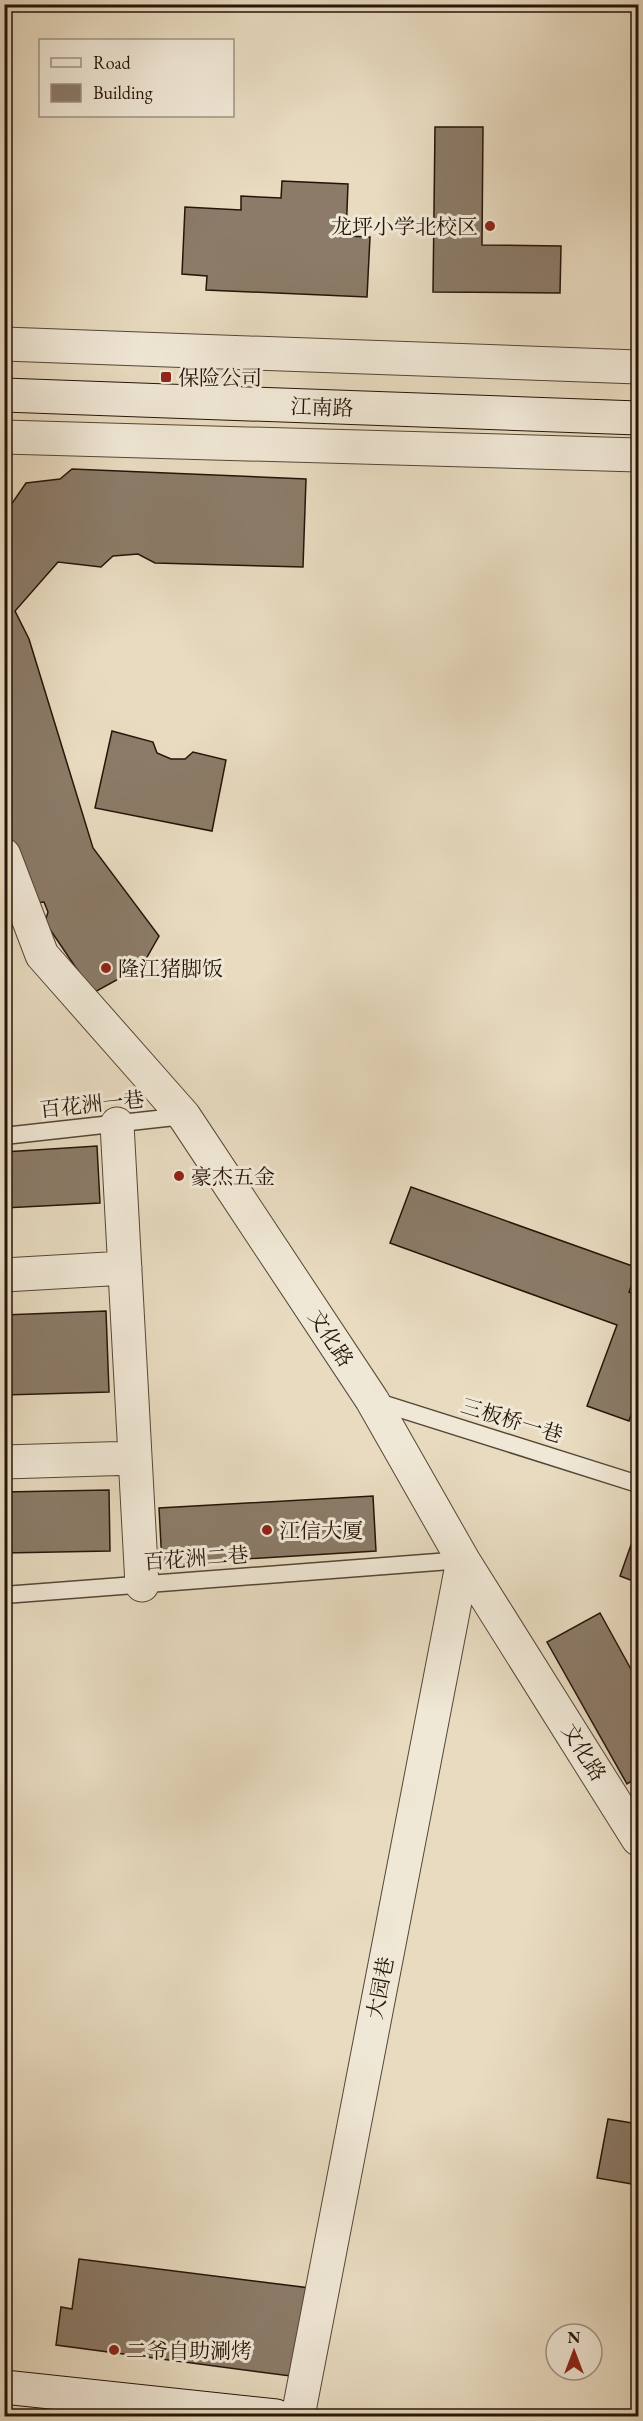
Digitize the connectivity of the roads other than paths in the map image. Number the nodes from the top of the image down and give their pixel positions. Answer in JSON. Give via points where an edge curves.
{"nodes":[{"id":1,"x":4,"y":344,"type":"edge"},
{"id":2,"x":639,"y":368,"type":"edge"},
{"id":3,"x":4,"y":396,"type":"edge"},
{"id":4,"x":639,"y":418,"type":"edge"},
{"id":5,"x":4,"y":437,"type":"edge"},
{"id":6,"x":639,"y":455,"type":"edge"},
{"id":7,"x":4,"y":855,"type":"edge"},
{"id":8,"x":184,"y":1116,"type":"junction"},
{"id":9,"x":117,"y":1124,"type":"junction"},
{"id":10,"x":4,"y":1136,"type":"edge"},
{"id":11,"x":125,"y":1268,"type":"junction"},
{"id":12,"x":4,"y":1275,"type":"edge"},
{"id":13,"x":372,"y":1400,"type":"junction"},
{"id":14,"x":135,"y":1458,"type":"junction"},
{"id":15,"x":4,"y":1462,"type":"edge"},
{"id":16,"x":639,"y":1484,"type":"edge"},
{"id":17,"x":463,"y":1560,"type":"junction"},
{"id":18,"x":142,"y":1585,"type":"junction"},
{"id":19,"x":4,"y":1595,"type":"edge"},
{"id":20,"x":639,"y":1839,"type":"edge"},
{"id":21,"x":4,"y":2386,"type":"edge"},
{"id":22,"x":276,"y":2416,"type":"edge"},
{"id":23,"x":298,"y":2416,"type":"edge"}],
"edges":[{"from":1,"to":2,"type":"street"},
{"from":3,"to":4,"type":"street","name":"江南路"},
{"from":5,"to":6,"type":"street"},
{"from":7,"to":8,"type":"street","name":"文化路","via":[[42,955]]},
{"from":8,"to":9,"type":"lane","name":"百花洲一巷"},
{"from":8,"to":13,"type":"street","name":"文化路"},
{"from":9,"to":10,"type":"lane","name":"百花洲一巷"},
{"from":9,"to":11,"type":"street"},
{"from":11,"to":12,"type":"street"},
{"from":11,"to":14,"type":"street"},
{"from":13,"to":16,"type":"lane","name":"三板桥一巷"},
{"from":13,"to":17,"type":"street","name":"文化路"},
{"from":14,"to":15,"type":"street"},
{"from":14,"to":18,"type":"street"},
{"from":17,"to":18,"type":"lane","name":"百花洲二巷"},
{"from":17,"to":20,"type":"street","name":"文化路"},
{"from":17,"to":23,"type":"street","name":"大园巷"},
{"from":18,"to":19,"type":"lane","name":"百花洲二巷"},
{"from":21,"to":22,"type":"street"}]}
